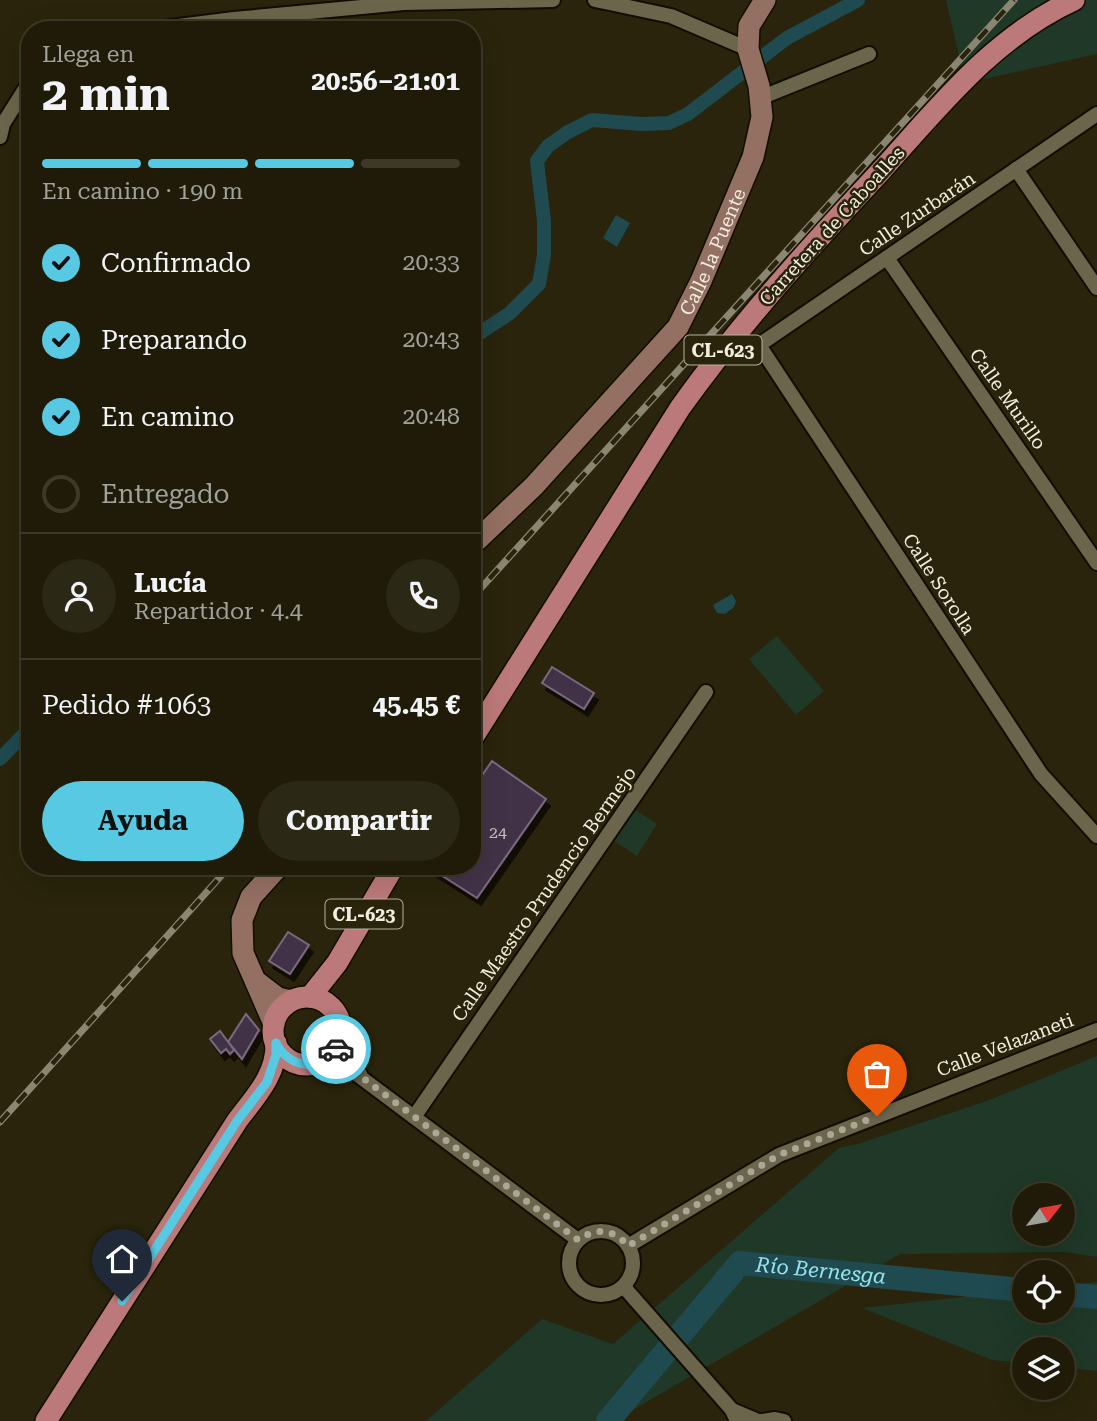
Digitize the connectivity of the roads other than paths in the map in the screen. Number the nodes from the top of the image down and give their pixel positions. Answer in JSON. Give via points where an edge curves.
{"nodes":[{"id":1,"x":553,"y":0,"type":"edge"},
{"id":2,"x":595,"y":0,"type":"edge"},
{"id":3,"x":765,"y":0,"type":"edge"},
{"id":4,"x":1074,"y":0,"type":"edge"},
{"id":5,"x":218,"y":21,"type":"edge"},
{"id":6,"x":869,"y":54,"type":"dead end"},
{"id":7,"x":752,"y":60,"type":"junction"},
{"id":8,"x":21,"y":96,"type":"edge"},
{"id":9,"x":760,"y":98,"type":"junction"},
{"id":10,"x":1097,"y":114,"type":"edge"},
{"id":11,"x":1,"y":128,"type":"edge"},
{"id":12,"x":1016,"y":169,"type":"junction"},
{"id":13,"x":887,"y":258,"type":"junction"},
{"id":14,"x":1097,"y":288,"type":"edge"},
{"id":15,"x":759,"y":345,"type":"joint"},
{"id":16,"x":481,"y":536,"type":"edge"},
{"id":17,"x":1097,"y":563,"type":"edge"},
{"id":18,"x":706,"y":692,"type":"dead end"},
{"id":19,"x":481,"y":725,"type":"edge"},
{"id":20,"x":1097,"y":836,"type":"edge"},
{"id":21,"x":271,"y":875,"type":"edge"},
{"id":22,"x":389,"y":875,"type":"edge"},
{"id":23,"x":337,"y":963,"type":"junction"},
{"id":24,"x":253,"y":978,"type":"junction"},
{"id":25,"x":300,"y":999,"type":"junction"},
{"id":26,"x":337,"y":1014,"type":"junction"},
{"id":27,"x":1097,"y":1030,"type":"edge"},
{"id":28,"x":275,"y":1033,"type":"junction"},
{"id":29,"x":341,"y":1037,"type":"junction"},
{"id":30,"x":297,"y":1063,"type":"junction"},
{"id":31,"x":319,"y":1063,"type":"junction"},
{"id":32,"x":363,"y":1078,"type":"junction"},
{"id":33,"x":267,"y":1082,"type":"junction"},
{"id":34,"x":414,"y":1117,"type":"junction"},
{"id":35,"x":578,"y":1240,"type":"junction"},
{"id":36,"x":628,"y":1246,"type":"junction"},
{"id":37,"x":624,"y":1287,"type":"junction"},
{"id":38,"x":735,"y":1415,"type":"edge"},
{"id":39,"x":46,"y":1421,"type":"edge"},
{"id":40,"x":760,"y":1421,"type":"edge"},
{"id":41,"x":784,"y":1421,"type":"edge"}],
"edges":[{"from":1,"to":5,"type":"street","via":[[404,3]]},
{"from":2,"to":7,"type":"street","via":[[671,16]]},
{"from":3,"to":7,"type":"street","via":[[750,26]]},
{"from":4,"to":19,"type":"main road","name":"Carretera de Caboalles","number":"CL-623","via":[[1017,32],[962,81],[710,366]]},
{"from":6,"to":9,"type":"street"},
{"from":7,"to":9,"type":"street","name":"Calle la Puente"},
{"from":8,"to":11,"type":"street"},
{"from":9,"to":16,"type":"street","name":"Calle la Puente","via":[[762,117],[753,158],[678,327],[534,486]]},
{"from":10,"to":12,"type":"street","name":"Calle Zurbarán"},
{"from":12,"to":13,"type":"street","name":"Calle Zurbarán"},
{"from":12,"to":14,"type":"street"},
{"from":13,"to":15,"type":"street","name":"Calle Zurbarán"},
{"from":13,"to":17,"type":"street","name":"Calle Murillo"},
{"from":15,"to":20,"type":"street","name":"Calle Sorolla","via":[[1041,774]]},
{"from":18,"to":34,"type":"street","name":"Calle Maestro Prudencio Bermejo"},
{"from":21,"to":24,"type":"street","via":[[251,897],[242,920],[243,953]]},
{"from":22,"to":23,"type":"main road","number":"CL-623"},
{"from":23,"to":25,"type":"main road","number":"CL-623"},
{"from":23,"to":26,"type":"main road","number":"CL-623","via":[[332,990]]},
{"from":24,"to":25,"type":"street","via":[[278,998]]},
{"from":24,"to":28,"type":"street","via":[[272,1014]]},
{"from":25,"to":26,"type":"main road","via":[[326,1002]]},
{"from":25,"to":28,"type":"main road","number":"CL-623","via":[[280,1011]]},
{"from":26,"to":29,"type":"main road","number":"CL-623"},
{"from":27,"to":36,"type":"street","name":"Calle Velazaneti","via":[[779,1155]]},
{"from":28,"to":30,"type":"main road","via":[[284,1056]]},
{"from":28,"to":33,"type":"main road","number":"CL-623","via":[[276,1055]]},
{"from":29,"to":31,"type":"main road","via":[[335,1050]]},
{"from":29,"to":32,"type":"street"},
{"from":30,"to":31,"type":"main road"},
{"from":30,"to":33,"type":"main road","number":"CL-623"},
{"from":31,"to":32,"type":"street","via":[[335,1063]]},
{"from":32,"to":34,"type":"street"},
{"from":33,"to":39,"type":"main road","number":"CL-623","via":[[237,1121]]},
{"from":34,"to":35,"type":"street"},
{"from":35,"to":36,"type":"street","via":[[604,1231],[614,1233]]},
{"from":35,"to":37,"type":"street","via":[[569,1269],[578,1287],[596,1296]]},
{"from":36,"to":37,"type":"street","via":[[633,1267]]},
{"from":37,"to":38,"type":"street"},
{"from":38,"to":40,"type":"street"},
{"from":40,"to":41,"type":"street"}]}
